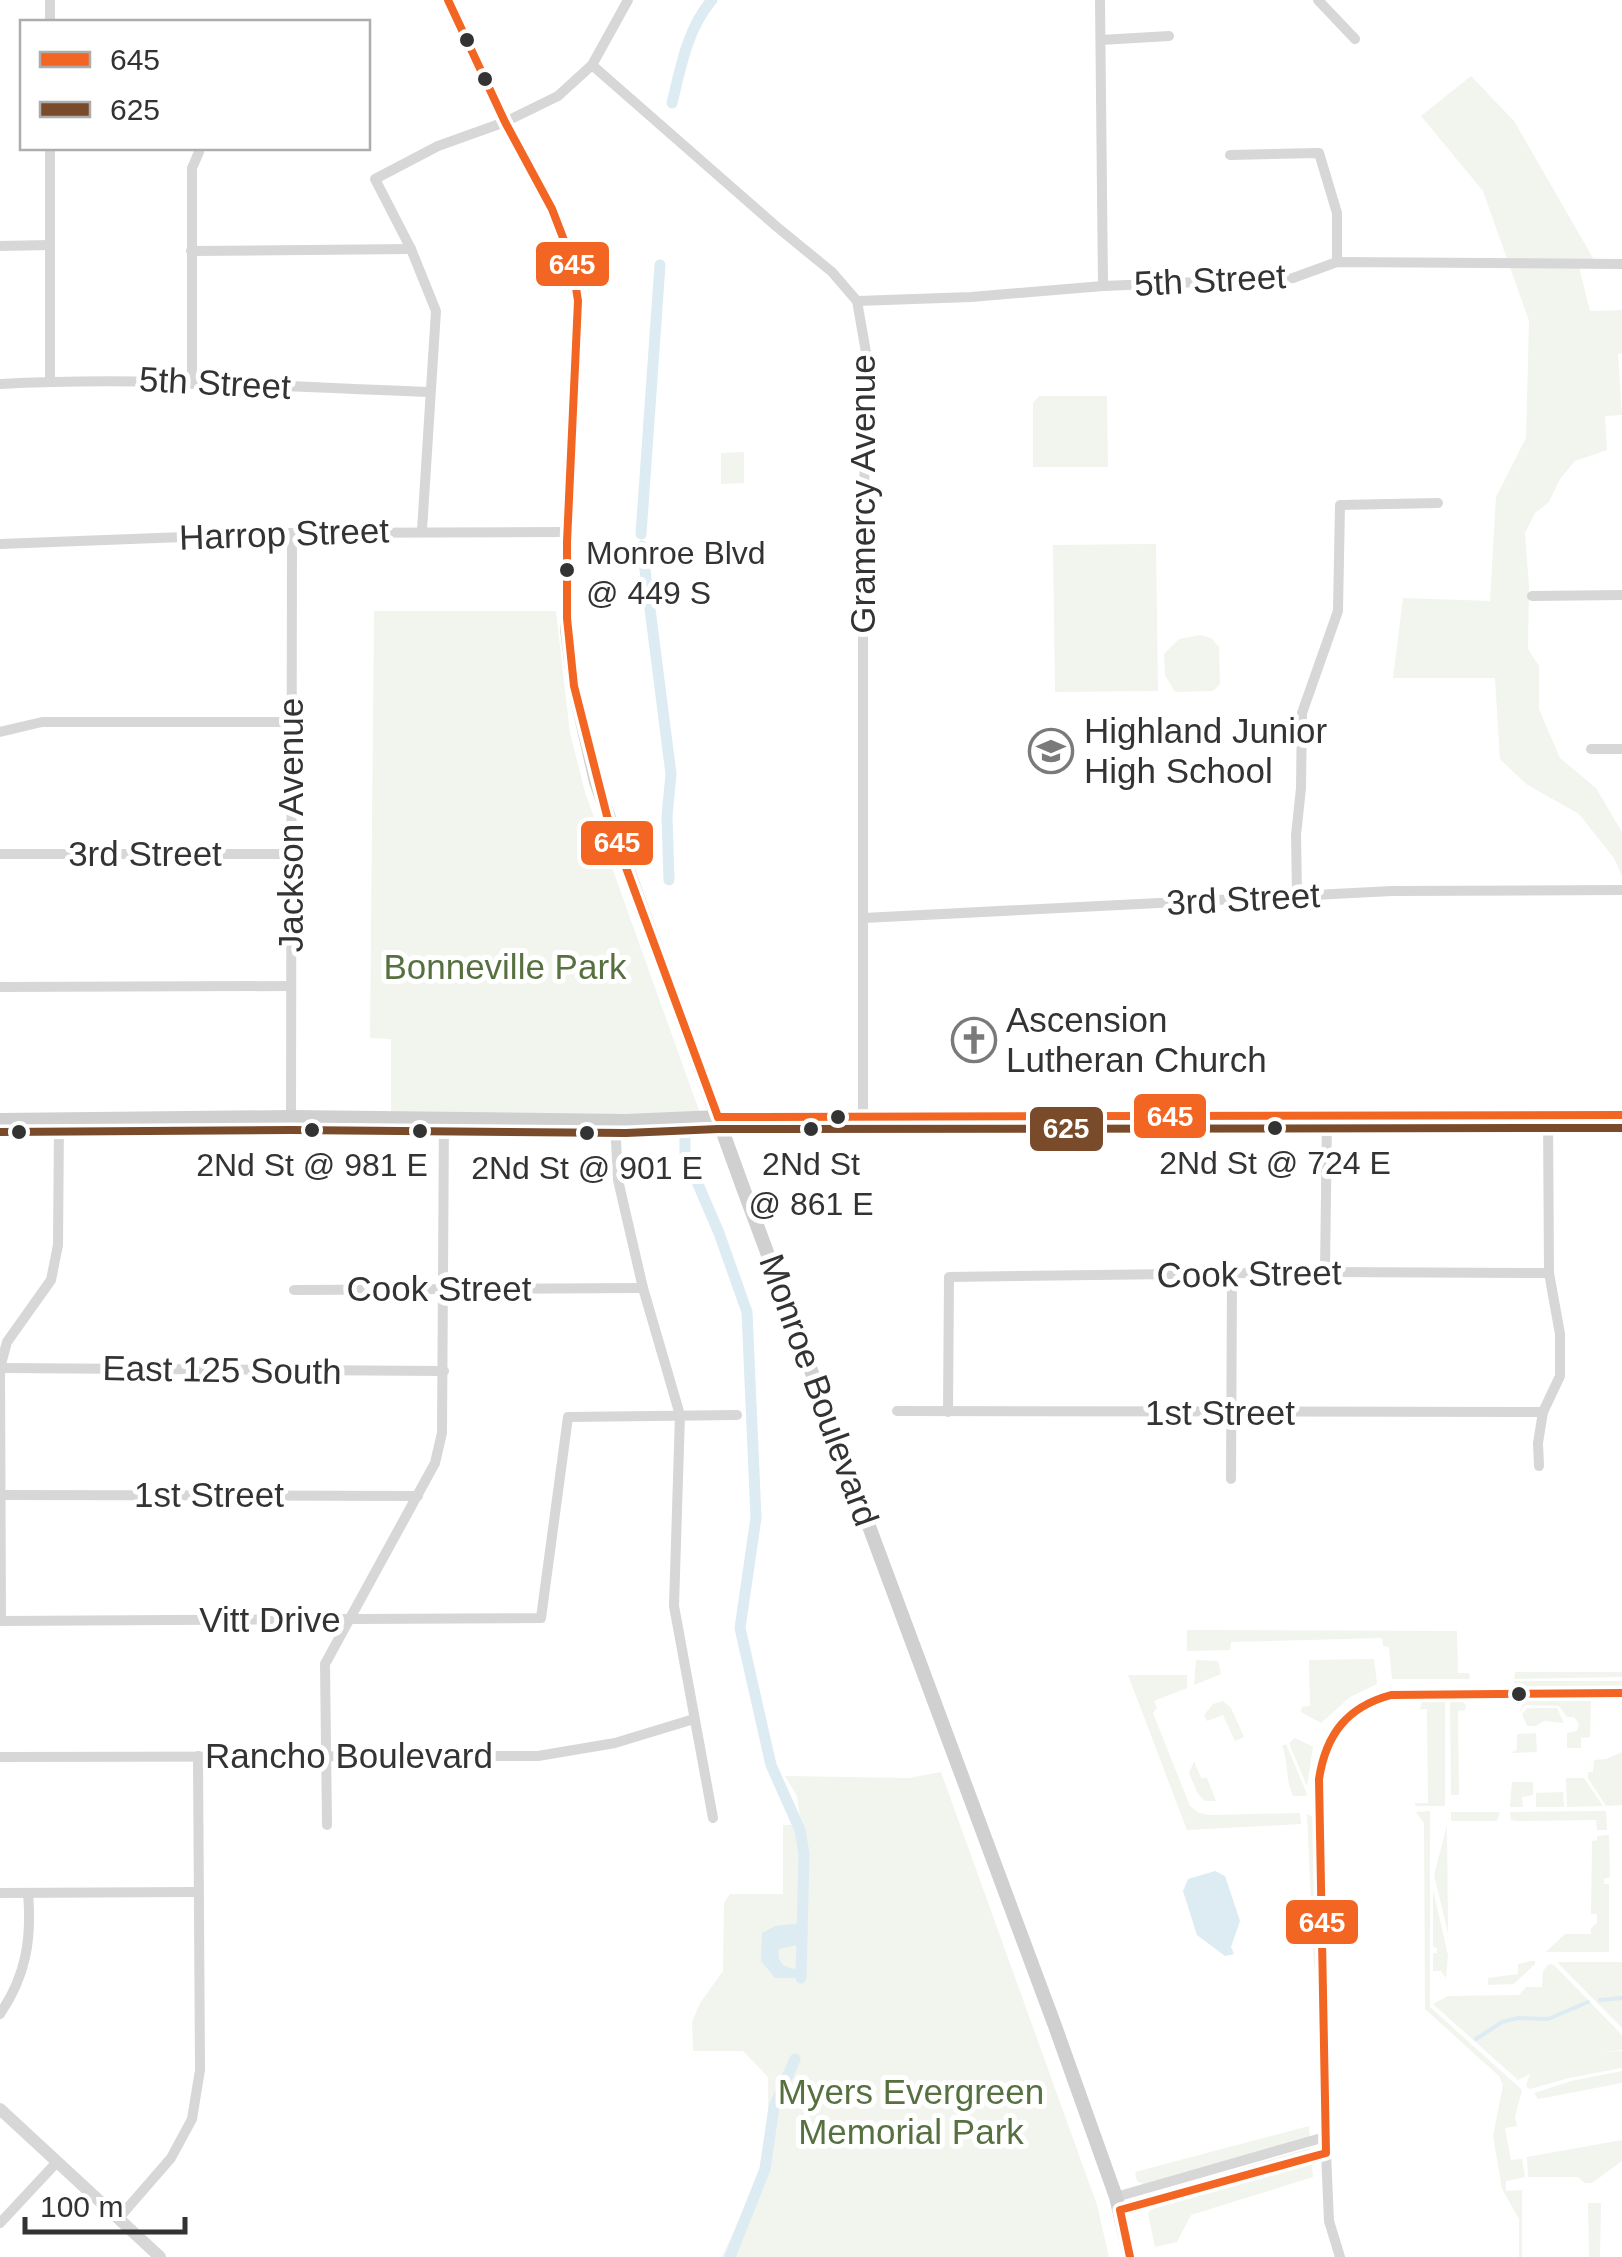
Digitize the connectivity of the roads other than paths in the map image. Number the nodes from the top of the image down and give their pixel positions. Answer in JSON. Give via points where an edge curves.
{"nodes":[{"id":1,"x":448,"y":0,"type":"edge"},
{"id":2,"x":628,"y":0,"type":"edge"},
{"id":3,"x":1100,"y":0,"type":"edge"},
{"id":4,"x":1318,"y":0,"type":"edge"},
{"id":5,"x":1169,"y":36,"type":"dead end"},
{"id":6,"x":1355,"y":39,"type":"dead end"},
{"id":7,"x":1101,"y":40,"type":"junction"},
{"id":8,"x":592,"y":65,"type":"junction"},
{"id":9,"x":505,"y":122,"type":"junction"},
{"id":10,"x":50,"y":150,"type":"edge"},
{"id":11,"x":200,"y":152,"type":"dead end"},
{"id":12,"x":1230,"y":155,"type":"dead end"},
{"id":13,"x":50,"y":245,"type":"junction"},
{"id":14,"x":0,"y":246,"type":"edge"},
{"id":15,"x":411,"y":248,"type":"junction"},
{"id":16,"x":191,"y":251,"type":"junction"},
{"id":17,"x":1337,"y":262,"type":"junction"},
{"id":18,"x":1622,"y":264,"type":"edge"},
{"id":19,"x":1103,"y":286,"type":"junction"},
{"id":20,"x":857,"y":301,"type":"junction"},
{"id":21,"x":50,"y":381,"type":"junction"},
{"id":22,"x":0,"y":384,"type":"edge"},
{"id":23,"x":192,"y":384,"type":"junction"},
{"id":24,"x":430,"y":392,"type":"junction"},
{"id":25,"x":1438,"y":504,"type":"dead end"},
{"id":26,"x":422,"y":530,"type":"junction"},
{"id":27,"x":292,"y":532,"type":"junction"},
{"id":28,"x":568,"y":532,"type":"junction"},
{"id":29,"x":0,"y":544,"type":"edge"},
{"id":30,"x":1622,"y":595,"type":"edge"},
{"id":31,"x":1532,"y":596,"type":"dead end"},
{"id":32,"x":291,"y":722,"type":"junction"},
{"id":33,"x":0,"y":732,"type":"edge"},
{"id":34,"x":1591,"y":749,"type":"dead end"},
{"id":35,"x":1622,"y":749,"type":"edge"},
{"id":36,"x":0,"y":854,"type":"edge"},
{"id":37,"x":291,"y":854,"type":"junction"},
{"id":38,"x":1622,"y":890,"type":"edge"},
{"id":39,"x":1297,"y":895,"type":"junction"},
{"id":40,"x":864,"y":918,"type":"junction"},
{"id":41,"x":290,"y":986,"type":"junction"},
{"id":42,"x":0,"y":987,"type":"edge"},
{"id":43,"x":1622,"y":1115,"type":"edge"},
{"id":44,"x":863,"y":1116,"type":"junction"},
{"id":45,"x":1327,"y":1116,"type":"junction"},
{"id":46,"x":1548,"y":1116,"type":"junction"},
{"id":47,"x":718,"y":1117,"type":"junction"},
{"id":48,"x":291,"y":1118,"type":"junction"},
{"id":49,"x":444,"y":1118,"type":"junction"},
{"id":50,"x":0,"y":1120,"type":"edge"},
{"id":51,"x":58,"y":1120,"type":"junction"},
{"id":52,"x":615,"y":1121,"type":"junction"},
{"id":53,"x":1324,"y":1272,"type":"junction"},
{"id":54,"x":1549,"y":1273,"type":"junction"},
{"id":55,"x":1232,"y":1274,"type":"junction"},
{"id":56,"x":443,"y":1288,"type":"junction"},
{"id":57,"x":643,"y":1288,"type":"junction"},
{"id":58,"x":294,"y":1290,"type":"dead end"},
{"id":59,"x":0,"y":1368,"type":"edge"},
{"id":60,"x":444,"y":1371,"type":"junction"},
{"id":61,"x":897,"y":1412,"type":"dead end"},
{"id":62,"x":948,"y":1412,"type":"junction"},
{"id":63,"x":1543,"y":1412,"type":"junction"},
{"id":64,"x":1230,"y":1414,"type":"junction"},
{"id":65,"x":680,"y":1415,"type":"junction"},
{"id":66,"x":737,"y":1415,"type":"dead end"},
{"id":67,"x":1539,"y":1466,"type":"dead end"},
{"id":68,"x":1231,"y":1479,"type":"dead end"},
{"id":69,"x":0,"y":1495,"type":"edge"},
{"id":70,"x":418,"y":1496,"type":"junction"},
{"id":71,"x":352,"y":1619,"type":"junction"},
{"id":72,"x":1,"y":1621,"type":"edge"},
{"id":73,"x":1622,"y":1693,"type":"edge"},
{"id":74,"x":694,"y":1719,"type":"junction"},
{"id":75,"x":198,"y":1756,"type":"junction"},
{"id":76,"x":325,"y":1756,"type":"junction"},
{"id":77,"x":0,"y":1757,"type":"edge"},
{"id":78,"x":713,"y":1818,"type":"dead end"},
{"id":79,"x":327,"y":1825,"type":"dead end"},
{"id":80,"x":196,"y":1892,"type":"junction"},
{"id":81,"x":0,"y":1893,"type":"edge"},
{"id":82,"x":28,"y":1893,"type":"junction"},
{"id":83,"x":0,"y":2014,"type":"edge"},
{"id":84,"x":0,"y":2109,"type":"edge"},
{"id":85,"x":1326,"y":2137,"type":"junction"},
{"id":86,"x":1326,"y":2153,"type":"junction"},
{"id":87,"x":57,"y":2162,"type":"junction"},
{"id":88,"x":1118,"y":2204,"type":"junction"},
{"id":89,"x":118,"y":2219,"type":"junction"},
{"id":90,"x":0,"y":2223,"type":"edge"},
{"id":91,"x":160,"y":2257,"type":"edge"},
{"id":92,"x":1130,"y":2257,"type":"edge"},
{"id":93,"x":1340,"y":2257,"type":"edge"}],
"edges":[{"from":1,"to":9,"type":"main road","name":"Monroe Boulevard"},
{"from":2,"to":8,"type":"street"},
{"from":3,"to":7,"type":"street"},
{"from":4,"to":6,"type":"street"},
{"from":5,"to":7,"type":"street"},
{"from":7,"to":19,"type":"street"},
{"from":8,"to":9,"type":"street","via":[[558,96]]},
{"from":8,"to":20,"type":"street","via":[[810,251]]},
{"from":9,"to":15,"type":"street","via":[[438,146],[376,179]]},
{"from":9,"to":28,"type":"main road","name":"Monroe Boulevard","via":[[561,230],[576,280]]},
{"from":10,"to":13,"type":"street"},
{"from":11,"to":16,"type":"street","via":[[192,168]]},
{"from":12,"to":17,"type":"street","via":[[1319,153],[1337,213]]},
{"from":13,"to":14,"type":"street"},
{"from":13,"to":21,"type":"street"},
{"from":15,"to":16,"type":"street"},
{"from":15,"to":24,"type":"street","via":[[436,312]]},
{"from":16,"to":23,"type":"street"},
{"from":17,"to":18,"type":"street","name":"5th Street"},
{"from":17,"to":19,"type":"street","name":"5th Street","via":[[1293,278]]},
{"from":19,"to":20,"type":"street","name":"5th Street"},
{"from":20,"to":40,"type":"street","name":"Gramercy Avenue","via":[[867,358]]},
{"from":21,"to":22,"type":"street","name":"5th Street"},
{"from":21,"to":23,"type":"street","name":"5th Street"},
{"from":23,"to":24,"type":"street","name":"5th Street"},
{"from":24,"to":26,"type":"street"},
{"from":25,"to":39,"type":"street","via":[[1340,505],[1338,611],[1302,713]]},
{"from":26,"to":27,"type":"street","name":"Harrop Street"},
{"from":26,"to":28,"type":"street","name":"Harrop Street"},
{"from":27,"to":29,"type":"street","name":"Harrop Street"},
{"from":27,"to":32,"type":"street","name":"Jackson Avenue"},
{"from":28,"to":47,"type":"main road","name":"Monroe Boulevard","via":[[567,630],[582,730]]},
{"from":30,"to":31,"type":"street"},
{"from":32,"to":33,"type":"street","via":[[42,722]]},
{"from":32,"to":37,"type":"street","name":"Jackson Avenue"},
{"from":34,"to":35,"type":"street"},
{"from":36,"to":37,"type":"street","name":"3rd Street"},
{"from":37,"to":41,"type":"street","name":"Jackson Avenue"},
{"from":38,"to":39,"type":"street","name":"3rd Street"},
{"from":39,"to":40,"type":"street","name":"3rd Street"},
{"from":40,"to":44,"type":"street","name":"Gramercy Avenue"},
{"from":41,"to":42,"type":"street"},
{"from":41,"to":48,"type":"street","name":"Jackson Avenue"},
{"from":43,"to":46,"type":"main road"},
{"from":44,"to":45,"type":"main road"},
{"from":44,"to":47,"type":"main road"},
{"from":45,"to":46,"type":"main road"},
{"from":45,"to":53,"type":"street"},
{"from":46,"to":54,"type":"street"},
{"from":47,"to":52,"type":"main road"},
{"from":47,"to":88,"type":"main road","name":"Monroe Boulevard"},
{"from":48,"to":49,"type":"main road"},
{"from":48,"to":51,"type":"main road"},
{"from":49,"to":52,"type":"main road"},
{"from":49,"to":56,"type":"street"},
{"from":50,"to":51,"type":"main road"},
{"from":51,"to":59,"type":"street","via":[[58,1246],[51,1280],[7,1342]]},
{"from":52,"to":57,"type":"street","via":[[618,1180]]},
{"from":53,"to":54,"type":"street","name":"Cook Street"},
{"from":53,"to":55,"type":"street","name":"Cook Street"},
{"from":54,"to":63,"type":"street","via":[[1560,1376]]},
{"from":55,"to":62,"type":"street","name":"Cook Street","via":[[950,1277]]},
{"from":55,"to":64,"type":"street"},
{"from":56,"to":57,"type":"street","name":"Cook Street"},
{"from":56,"to":58,"type":"street","name":"Cook Street"},
{"from":56,"to":60,"type":"street"},
{"from":57,"to":65,"type":"street"},
{"from":59,"to":60,"type":"street","name":"East 125 South"},
{"from":59,"to":69,"type":"street"},
{"from":60,"to":70,"type":"street","via":[[435,1463]]},
{"from":61,"to":62,"type":"street","name":"1st Street"},
{"from":62,"to":64,"type":"street","name":"1st Street"},
{"from":63,"to":64,"type":"street","name":"1st Street"},
{"from":63,"to":67,"type":"street"},
{"from":64,"to":68,"type":"street"},
{"from":65,"to":66,"type":"street"},
{"from":65,"to":71,"type":"street","name":"Vitt Drive","via":[[568,1417],[540,1618]]},
{"from":65,"to":74,"type":"street","via":[[674,1606]]},
{"from":69,"to":70,"type":"street","name":"1st Street"},
{"from":69,"to":72,"type":"street"},
{"from":70,"to":71,"type":"street"},
{"from":71,"to":72,"type":"street","name":"Vitt Drive"},
{"from":71,"to":76,"type":"street","via":[[325,1664]]},
{"from":73,"to":85,"type":"street","via":[[1392,1695],[1352,1710],[1326,1741],[1319,1779]]},
{"from":74,"to":76,"type":"street","name":"Rancho Boulevard","via":[[538,1756]]},
{"from":74,"to":78,"type":"street"},
{"from":75,"to":76,"type":"street","name":"Rancho Boulevard"},
{"from":75,"to":77,"type":"street","name":"Rancho Boulevard"},
{"from":75,"to":80,"type":"street"},
{"from":76,"to":79,"type":"street"},
{"from":80,"to":82,"type":"street"},
{"from":80,"to":89,"type":"street","via":[[200,2070],[192,2119],[171,2158]]},
{"from":81,"to":82,"type":"street"},
{"from":82,"to":83,"type":"street","via":[[25,1967]]},
{"from":84,"to":87,"type":"street"},
{"from":85,"to":86,"type":"street"},
{"from":85,"to":88,"type":"street"},
{"from":86,"to":88,"type":"street"},
{"from":86,"to":93,"type":"street","via":[[1329,2221]]},
{"from":87,"to":89,"type":"street"},
{"from":87,"to":90,"type":"street"},
{"from":88,"to":92,"type":"main road","name":"Monroe Boulevard"},
{"from":89,"to":91,"type":"street"}]}
